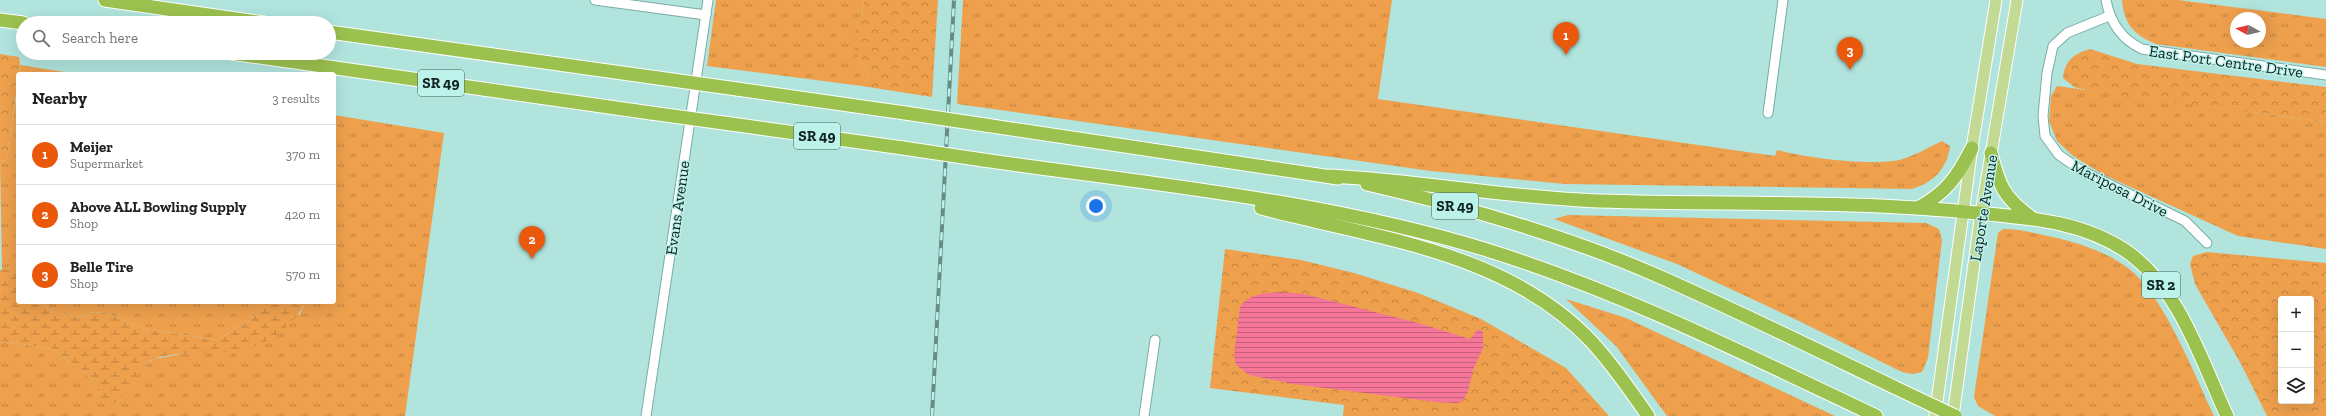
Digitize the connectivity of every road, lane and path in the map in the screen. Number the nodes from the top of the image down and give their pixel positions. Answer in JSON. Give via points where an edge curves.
{"nodes":[{"id":1,"x":105,"y":0,"type":"edge"},
{"id":2,"x":595,"y":0,"type":"edge"},
{"id":3,"x":708,"y":0,"type":"edge"},
{"id":4,"x":1783,"y":0,"type":"edge"},
{"id":5,"x":1996,"y":0,"type":"edge"},
{"id":6,"x":2017,"y":0,"type":"edge"},
{"id":7,"x":2106,"y":0,"type":"edge"},
{"id":8,"x":706,"y":15,"type":"junction"},
{"id":9,"x":216,"y":16,"type":"edge"},
{"id":10,"x":2109,"y":16,"type":"junction"},
{"id":11,"x":0,"y":20,"type":"edge"},
{"id":12,"x":16,"y":22,"type":"edge"},
{"id":13,"x":336,"y":33,"type":"edge"},
{"id":14,"x":280,"y":60,"type":"edge"},
{"id":15,"x":2326,"y":75,"type":"edge"},
{"id":16,"x":1768,"y":112,"type":"dead end"},
{"id":17,"x":1972,"y":148,"type":"junction"},
{"id":18,"x":1991,"y":153,"type":"junction"},
{"id":19,"x":1330,"y":176,"type":"junction"},
{"id":20,"x":1205,"y":192,"type":"junction"},
{"id":21,"x":1918,"y":208,"type":"junction"},
{"id":22,"x":1964,"y":212,"type":"junction"},
{"id":23,"x":1981,"y":213,"type":"junction"},
{"id":24,"x":2033,"y":219,"type":"junction"},
{"id":25,"x":2207,"y":242,"type":"dead end"},
{"id":26,"x":1155,"y":340,"type":"dead end"},
{"id":27,"x":646,"y":416,"type":"edge"},
{"id":28,"x":1144,"y":416,"type":"edge"},
{"id":29,"x":1648,"y":416,"type":"edge"},
{"id":30,"x":1876,"y":416,"type":"edge"},
{"id":31,"x":1935,"y":416,"type":"edge"},
{"id":32,"x":1954,"y":416,"type":"edge"},
{"id":33,"x":2227,"y":416,"type":"edge"}],
"edges":[{"from":1,"to":9,"type":"highway"},
{"from":2,"to":8,"type":"street"},
{"from":3,"to":8,"type":"street","name":"Evans Avenue"},
{"from":4,"to":16,"type":"street"},
{"from":5,"to":17,"type":"main road","name":"Laporte Avenue"},
{"from":6,"to":18,"type":"main road","name":"Laporte Avenue"},
{"from":7,"to":10,"type":"street","name":"East Port Centre Drive"},
{"from":8,"to":27,"type":"street","name":"Evans Avenue"},
{"from":10,"to":15,"type":"street","name":"East Port Centre Drive","via":[[2122,36],[2142,49]]},
{"from":10,"to":25,"type":"street","name":"Mariposa Drive","via":[[2067,33],[2053,46],[2047,73],[2045,136],[2059,155],[2082,171],[2185,221]]},
{"from":11,"to":12,"type":"highway"},
{"from":13,"to":19,"type":"highway","number":"SR 49","bridge":true},
{"from":14,"to":20,"type":"highway","number":"SR 49","bridge":true},
{"from":17,"to":21,"type":"highway","via":[[1960,172],[1948,188]]},
{"from":17,"to":22,"type":"main road","name":"Laporte Avenue"},
{"from":18,"to":23,"type":"main road","name":"Laporte Avenue"},
{"from":18,"to":24,"type":"highway","via":[[1999,185],[2006,196]]},
{"from":19,"to":21,"type":"highway","via":[[1384,179],[1484,193],[1571,200]]},
{"from":19,"to":32,"type":"highway","number":"SR 49","bridge":true,"via":[[1419,196],[1595,251],[1657,275]]},
{"from":20,"to":29,"type":"highway","via":[[1418,247],[1490,272],[1528,292],[1566,318],[1612,366]]},
{"from":20,"to":30,"type":"highway","number":"SR 49","via":[[1350,216],[1487,250],[1635,304]]},
{"from":21,"to":22,"type":"highway"},
{"from":22,"to":23,"type":"highway"},
{"from":22,"to":31,"type":"main road","name":"Laporte Avenue"},
{"from":23,"to":24,"type":"highway"},
{"from":23,"to":32,"type":"main road","name":"Laporte Avenue"},
{"from":24,"to":33,"type":"highway","number":"SR 2","via":[[2062,224],[2109,241],[2148,270],[2165,289],[2180,314]]},
{"from":26,"to":28,"type":"street"}]}
